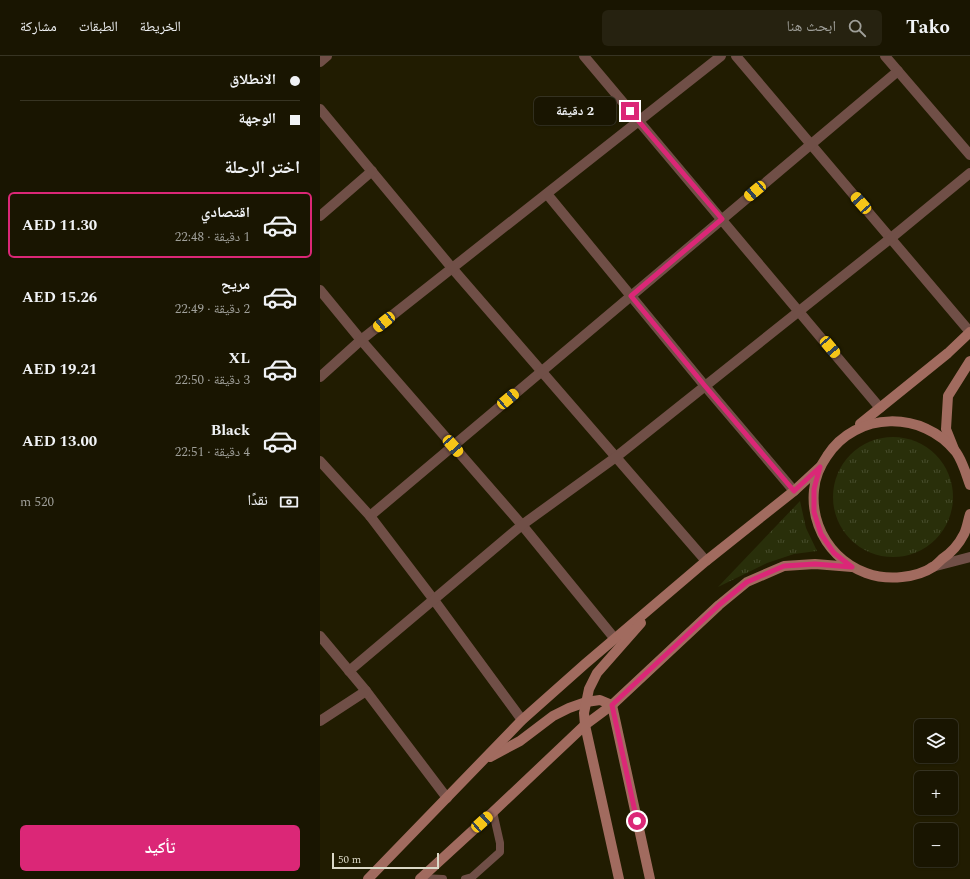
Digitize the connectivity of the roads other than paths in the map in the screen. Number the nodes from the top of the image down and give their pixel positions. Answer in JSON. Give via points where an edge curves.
{"nodes":[{"id":1,"x":327,"y":56,"type":"edge"},
{"id":2,"x":584,"y":56,"type":"edge"},
{"id":3,"x":721,"y":56,"type":"edge"},
{"id":4,"x":736,"y":56,"type":"edge"},
{"id":5,"x":885,"y":56,"type":"edge"},
{"id":6,"x":320,"y":62,"type":"edge"},
{"id":7,"x":898,"y":71,"type":"junction"},
{"id":8,"x":320,"y":109,"type":"edge"},
{"id":9,"x":639,"y":122,"type":"junction"},
{"id":10,"x":811,"y":144,"type":"junction"},
{"id":11,"x":970,"y":155,"type":"edge"},
{"id":12,"x":372,"y":171,"type":"junction"},
{"id":13,"x":970,"y":173,"type":"edge"},
{"id":14,"x":547,"y":194,"type":"junction"},
{"id":15,"x":320,"y":216,"type":"edge"},
{"id":16,"x":722,"y":219,"type":"junction"},
{"id":17,"x":891,"y":238,"type":"junction"},
{"id":18,"x":452,"y":268,"type":"junction"},
{"id":19,"x":320,"y":290,"type":"edge"},
{"id":20,"x":631,"y":296,"type":"junction"},
{"id":21,"x":799,"y":311,"type":"junction"},
{"id":22,"x":970,"y":332,"type":"edge"},
{"id":23,"x":361,"y":340,"type":"junction"},
{"id":24,"x":970,"y":361,"type":"edge"},
{"id":25,"x":542,"y":371,"type":"junction"},
{"id":26,"x":320,"y":377,"type":"edge"},
{"id":27,"x":705,"y":386,"type":"junction"},
{"id":28,"x":880,"y":408,"type":"junction"},
{"id":29,"x":850,"y":433,"type":"junction"},
{"id":30,"x":453,"y":446,"type":"junction"},
{"id":31,"x":956,"y":452,"type":"junction"},
{"id":32,"x":616,"y":457,"type":"junction"},
{"id":33,"x":320,"y":462,"type":"edge"},
{"id":34,"x":820,"y":467,"type":"junction"},
{"id":35,"x":967,"y":469,"type":"edge"},
{"id":36,"x":970,"y":485,"type":"edge"},
{"id":37,"x":794,"y":491,"type":"junction"},
{"id":38,"x":970,"y":514,"type":"edge"},
{"id":39,"x":370,"y":516,"type":"junction"},
{"id":40,"x":522,"y":524,"type":"junction"},
{"id":41,"x":970,"y":557,"type":"edge"},
{"id":42,"x":706,"y":561,"type":"junction"},
{"id":43,"x":852,"y":567,"type":"junction"},
{"id":44,"x":932,"y":567,"type":"junction"},
{"id":45,"x":665,"y":596,"type":"junction"},
{"id":46,"x":434,"y":600,"type":"junction"},
{"id":47,"x":320,"y":636,"type":"edge"},
{"id":48,"x":615,"y":639,"type":"junction"},
{"id":49,"x":349,"y":671,"type":"junction"},
{"id":50,"x":366,"y":691,"type":"junction"},
{"id":51,"x":586,"y":702,"type":"junction"},
{"id":52,"x":612,"y":705,"type":"junction"},
{"id":53,"x":320,"y":720,"type":"edge"},
{"id":54,"x":522,"y":720,"type":"junction"},
{"id":55,"x":586,"y":725,"type":"junction"},
{"id":56,"x":482,"y":761,"type":"junction"},
{"id":57,"x":447,"y":798,"type":"junction"},
{"id":58,"x":493,"y":812,"type":"junction"},
{"id":59,"x":368,"y":879,"type":"edge"},
{"id":60,"x":420,"y":879,"type":"edge"},
{"id":61,"x":443,"y":879,"type":"edge"},
{"id":62,"x":465,"y":879,"type":"edge"},
{"id":63,"x":619,"y":879,"type":"edge"},
{"id":64,"x":650,"y":879,"type":"edge"}],
"edges":[{"from":1,"to":6,"type":"street"},
{"from":2,"to":9,"type":"street"},
{"from":3,"to":9,"type":"street"},
{"from":4,"to":10,"type":"street"},
{"from":5,"to":7,"type":"street"},
{"from":7,"to":10,"type":"street"},
{"from":7,"to":11,"type":"street"},
{"from":8,"to":12,"type":"street"},
{"from":9,"to":14,"type":"street"},
{"from":9,"to":16,"type":"street"},
{"from":10,"to":16,"type":"street"},
{"from":10,"to":17,"type":"street"},
{"from":12,"to":15,"type":"street"},
{"from":12,"to":18,"type":"street"},
{"from":13,"to":17,"type":"street"},
{"from":14,"to":18,"type":"street"},
{"from":14,"to":20,"type":"street"},
{"from":16,"to":20,"type":"street"},
{"from":16,"to":21,"type":"street"},
{"from":17,"to":21,"type":"street"},
{"from":17,"to":22,"type":"street"},
{"from":18,"to":23,"type":"street"},
{"from":18,"to":25,"type":"street"},
{"from":19,"to":23,"type":"street"},
{"from":20,"to":25,"type":"street"},
{"from":20,"to":27,"type":"street"},
{"from":21,"to":27,"type":"street"},
{"from":21,"to":28,"type":"street"},
{"from":22,"to":28,"type":"main road"},
{"from":23,"to":26,"type":"street"},
{"from":23,"to":30,"type":"street"},
{"from":24,"to":31,"type":"main road","via":[[948,396],[946,428]]},
{"from":25,"to":30,"type":"street"},
{"from":25,"to":32,"type":"street"},
{"from":27,"to":32,"type":"street"},
{"from":27,"to":37,"type":"street"},
{"from":28,"to":29,"type":"main road"},
{"from":29,"to":31,"type":"main road","via":[[872,423],[895,420],[918,425],[939,436]]},
{"from":29,"to":34,"type":"main road","via":[[832,448]]},
{"from":30,"to":39,"type":"street"},
{"from":30,"to":40,"type":"street"},
{"from":31,"to":35,"type":"main road"},
{"from":32,"to":40,"type":"street"},
{"from":32,"to":42,"type":"street"},
{"from":33,"to":39,"type":"street"},
{"from":34,"to":37,"type":"main road"},
{"from":34,"to":43,"type":"main road","via":[[814,489],[814,512],[821,534],[834,553]]},
{"from":35,"to":36,"type":"main road"},
{"from":37,"to":42,"type":"main road"},
{"from":38,"to":44,"type":"main road","via":[[964,534],[950,553]]},
{"from":39,"to":46,"type":"street"},
{"from":40,"to":46,"type":"street"},
{"from":40,"to":48,"type":"street"},
{"from":41,"to":44,"type":"street"},
{"from":42,"to":45,"type":"main road"},
{"from":43,"to":44,"type":"main road","via":[[871,575],[892,578],[913,576]]},
{"from":43,"to":52,"type":"main road","via":[[815,564],[784,566],[747,582]]},
{"from":45,"to":48,"type":"main road"},
{"from":45,"to":51,"type":"main road","via":[[597,673],[588,689]]},
{"from":46,"to":49,"type":"street"},
{"from":46,"to":54,"type":"street"},
{"from":47,"to":49,"type":"street"},
{"from":48,"to":54,"type":"main road"},
{"from":49,"to":50,"type":"street"},
{"from":50,"to":53,"type":"street"},
{"from":50,"to":57,"type":"street"},
{"from":51,"to":52,"type":"main road","via":[[600,700]]},
{"from":51,"to":55,"type":"main road"},
{"from":51,"to":56,"type":"main road","via":[[553,716],[520,741]]},
{"from":52,"to":55,"type":"main road"},
{"from":52,"to":64,"type":"main road"},
{"from":54,"to":56,"type":"main road"},
{"from":55,"to":58,"type":"main road"},
{"from":55,"to":63,"type":"main road"},
{"from":56,"to":57,"type":"main road"},
{"from":57,"to":59,"type":"main road"},
{"from":58,"to":60,"type":"main road"},
{"from":58,"to":62,"type":"lane","via":[[500,852],[472,877]]},
{"from":60,"to":61,"type":"lane"}]}
